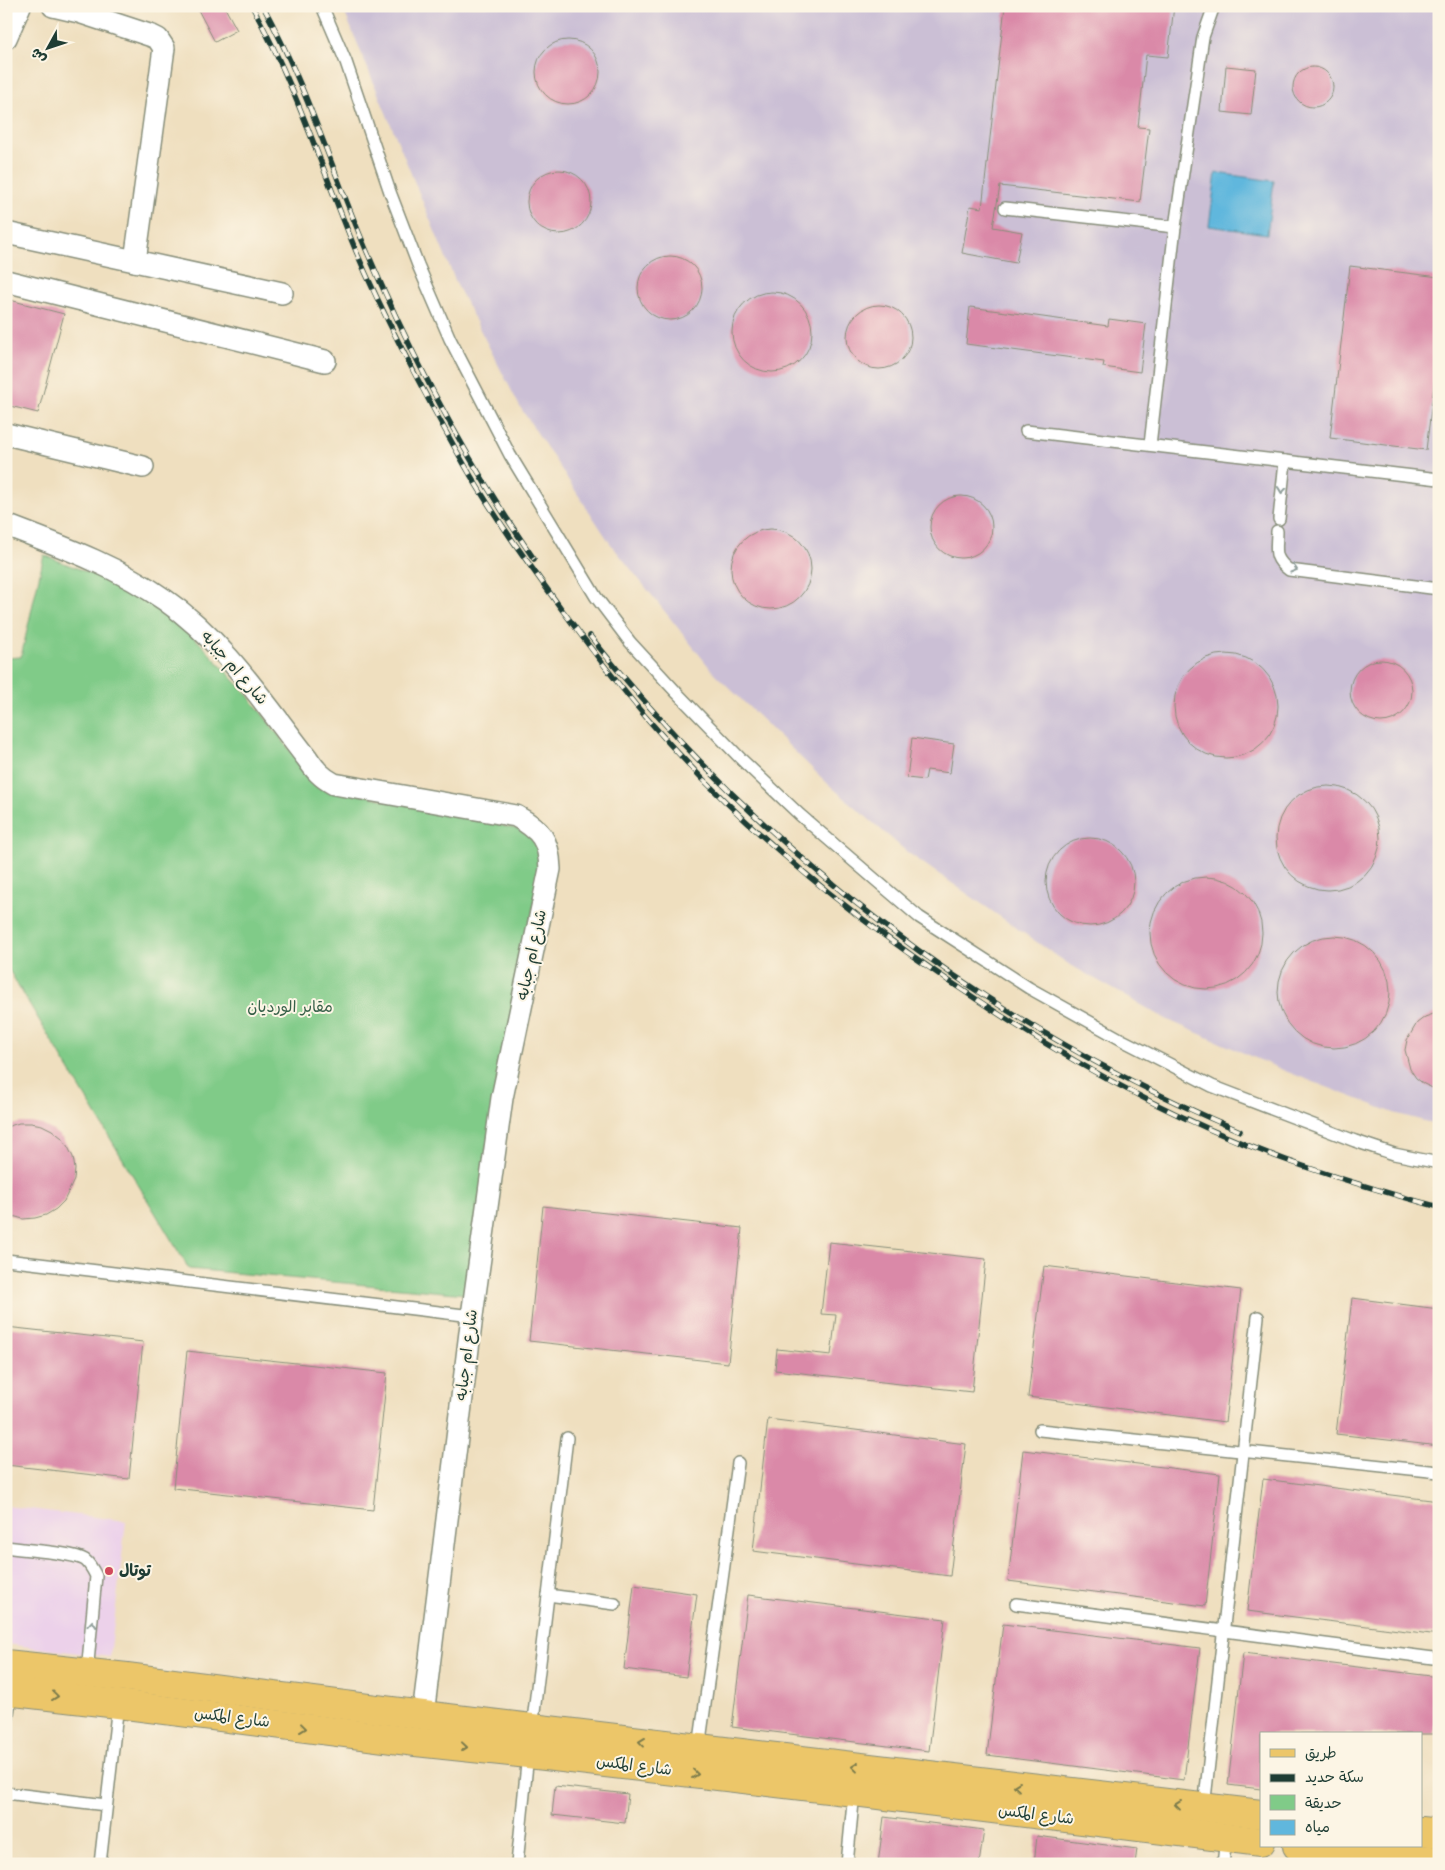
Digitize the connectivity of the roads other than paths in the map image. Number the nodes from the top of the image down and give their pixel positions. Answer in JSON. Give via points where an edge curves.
{"nodes":[{"id":1,"x":20,"y":6,"type":"edge"},
{"id":2,"x":53,"y":6,"type":"edge"},
{"id":3,"x":322,"y":6,"type":"edge"},
{"id":4,"x":1214,"y":6,"type":"edge"},
{"id":5,"x":80,"y":9,"type":"edge"},
{"id":6,"x":6,"y":38,"type":"edge"},
{"id":7,"x":1006,"y":208,"type":"dead end"},
{"id":8,"x":1175,"y":227,"type":"junction"},
{"id":9,"x":6,"y":233,"type":"edge"},
{"id":10,"x":135,"y":261,"type":"junction"},
{"id":11,"x":6,"y":281,"type":"edge"},
{"id":12,"x":282,"y":293,"type":"dead end"},
{"id":13,"x":325,"y":361,"type":"dead end"},
{"id":14,"x":1026,"y":431,"type":"dead end"},
{"id":15,"x":6,"y":434,"type":"edge"},
{"id":16,"x":1150,"y":445,"type":"junction"},
{"id":17,"x":1285,"y":462,"type":"junction"},
{"id":18,"x":143,"y":467,"type":"dead end"},
{"id":19,"x":1439,"y":479,"type":"edge"},
{"id":20,"x":1279,"y":519,"type":"dead end"},
{"id":21,"x":6,"y":525,"type":"edge"},
{"id":22,"x":1277,"y":531,"type":"dead end"},
{"id":23,"x":1439,"y":589,"type":"edge"},
{"id":24,"x":1439,"y":1163,"type":"edge"},
{"id":25,"x":6,"y":1260,"type":"edge"},
{"id":26,"x":472,"y":1316,"type":"junction"},
{"id":27,"x":1258,"y":1317,"type":"dead end"},
{"id":28,"x":1040,"y":1430,"type":"dead end"},
{"id":29,"x":567,"y":1438,"type":"dead end"},
{"id":30,"x":1244,"y":1452,"type":"junction"},
{"id":31,"x":738,"y":1462,"type":"dead end"},
{"id":32,"x":1439,"y":1472,"type":"edge"},
{"id":33,"x":6,"y":1548,"type":"edge"},
{"id":34,"x":548,"y":1595,"type":"junction"},
{"id":35,"x":615,"y":1604,"type":"dead end"},
{"id":36,"x":1016,"y":1604,"type":"dead end"},
{"id":37,"x":1224,"y":1631,"type":"junction"},
{"id":38,"x":1433,"y":1658,"type":"dead end"},
{"id":39,"x":6,"y":1664,"type":"edge"},
{"id":40,"x":87,"y":1673,"type":"junction"},
{"id":41,"x":9,"y":1691,"type":"edge"},
{"id":42,"x":118,"y":1704,"type":"junction"},
{"id":43,"x":422,"y":1716,"type":"junction"},
{"id":44,"x":6,"y":1729,"type":"edge"},
{"id":45,"x":530,"y":1741,"type":"junction"},
{"id":46,"x":699,"y":1748,"type":"junction"},
{"id":47,"x":854,"y":1792,"type":"junction"},
{"id":48,"x":6,"y":1793,"type":"edge"},
{"id":49,"x":106,"y":1805,"type":"junction"},
{"id":50,"x":1204,"y":1808,"type":"junction"},
{"id":51,"x":1260,"y":1814,"type":"edge"},
{"id":52,"x":1422,"y":1831,"type":"edge"},
{"id":53,"x":1439,"y":1833,"type":"edge"},
{"id":54,"x":1260,"y":1842,"type":"edge"},
{"id":55,"x":1316,"y":1848,"type":"edge"},
{"id":56,"x":1225,"y":1851,"type":"edge"},
{"id":57,"x":1439,"y":1861,"type":"edge"},
{"id":58,"x":100,"y":1864,"type":"edge"},
{"id":59,"x":517,"y":1864,"type":"edge"},
{"id":60,"x":847,"y":1864,"type":"edge"}],
"edges":[{"from":1,"to":6,"type":"street"},
{"from":2,"to":5,"type":"street"},
{"from":3,"to":24,"type":"lane","via":[[346,62],[418,265],[450,339],[510,455],[596,597],[630,642],[677,693],[800,815],[919,917],[1028,988],[1212,1086],[1355,1141],[1394,1154]]},
{"from":4,"to":8,"type":"lane","via":[[1203,37]]},
{"from":5,"to":10,"type":"street","via":[[152,36],[164,48]]},
{"from":7,"to":8,"type":"lane"},
{"from":8,"to":16,"type":"lane"},
{"from":9,"to":10,"type":"street"},
{"from":10,"to":12,"type":"street"},
{"from":11,"to":13,"type":"street"},
{"from":14,"to":16,"type":"lane"},
{"from":15,"to":18,"type":"street"},
{"from":16,"to":17,"type":"lane"},
{"from":17,"to":19,"type":"lane"},
{"from":17,"to":20,"type":"lane","one_way":true},
{"from":21,"to":26,"type":"street","name":"شارع ام جبابه","via":[[126,575],[165,600],[201,630],[237,669],[323,778],[334,784],[516,816],[531,824],[542,836],[549,852],[550,869],[502,1098]]},
{"from":22,"to":23,"type":"lane","one_way":true,"via":[[1277,557],[1289,570]]},
{"from":25,"to":26,"type":"lane"},
{"from":26,"to":43,"type":"street","name":"شارع ام جبابه"},
{"from":27,"to":30,"type":"lane"},
{"from":28,"to":30,"type":"lane"},
{"from":29,"to":34,"type":"lane"},
{"from":30,"to":32,"type":"lane"},
{"from":30,"to":37,"type":"lane"},
{"from":31,"to":46,"type":"lane"},
{"from":40,"to":33,"type":"lane","one_way":true,"via":[[96,1576],[93,1570],[78,1557]]},
{"from":34,"to":35,"type":"lane"},
{"from":34,"to":45,"type":"lane"},
{"from":36,"to":37,"type":"lane"},
{"from":37,"to":38,"type":"lane"},
{"from":37,"to":50,"type":"lane"},
{"from":39,"to":40,"type":"main road","name":"شارع المكس"},
{"from":40,"to":43,"type":"main road","name":"شارع المكس"},
{"from":41,"to":42,"type":"main road","name":"شارع المكس","one_way":true},
{"from":41,"to":44,"type":"lane"},
{"from":42,"to":45,"type":"main road","name":"شارع المكس","one_way":true,"via":[[416,1742]]},
{"from":42,"to":49,"type":"lane"},
{"from":43,"to":45,"type":"main road","name":"شارع المكس"},
{"from":46,"to":45,"type":"main road","name":"شارع المكس","one_way":true},
{"from":45,"to":47,"type":"main road","name":"شارع المكس","one_way":true},
{"from":45,"to":59,"type":"lane"},
{"from":50,"to":46,"type":"main road","name":"شارع المكس","one_way":true},
{"from":47,"to":56,"type":"main road","name":"شارع المكس"},
{"from":47,"to":60,"type":"lane"},
{"from":48,"to":49,"type":"lane"},
{"from":49,"to":58,"type":"lane"},
{"from":50,"to":51,"type":"main road","name":"شارع المكس"},
{"from":52,"to":53,"type":"main road"},
{"from":54,"to":56,"type":"main road","name":"شارع المكس"},
{"from":55,"to":57,"type":"main road"}]}
